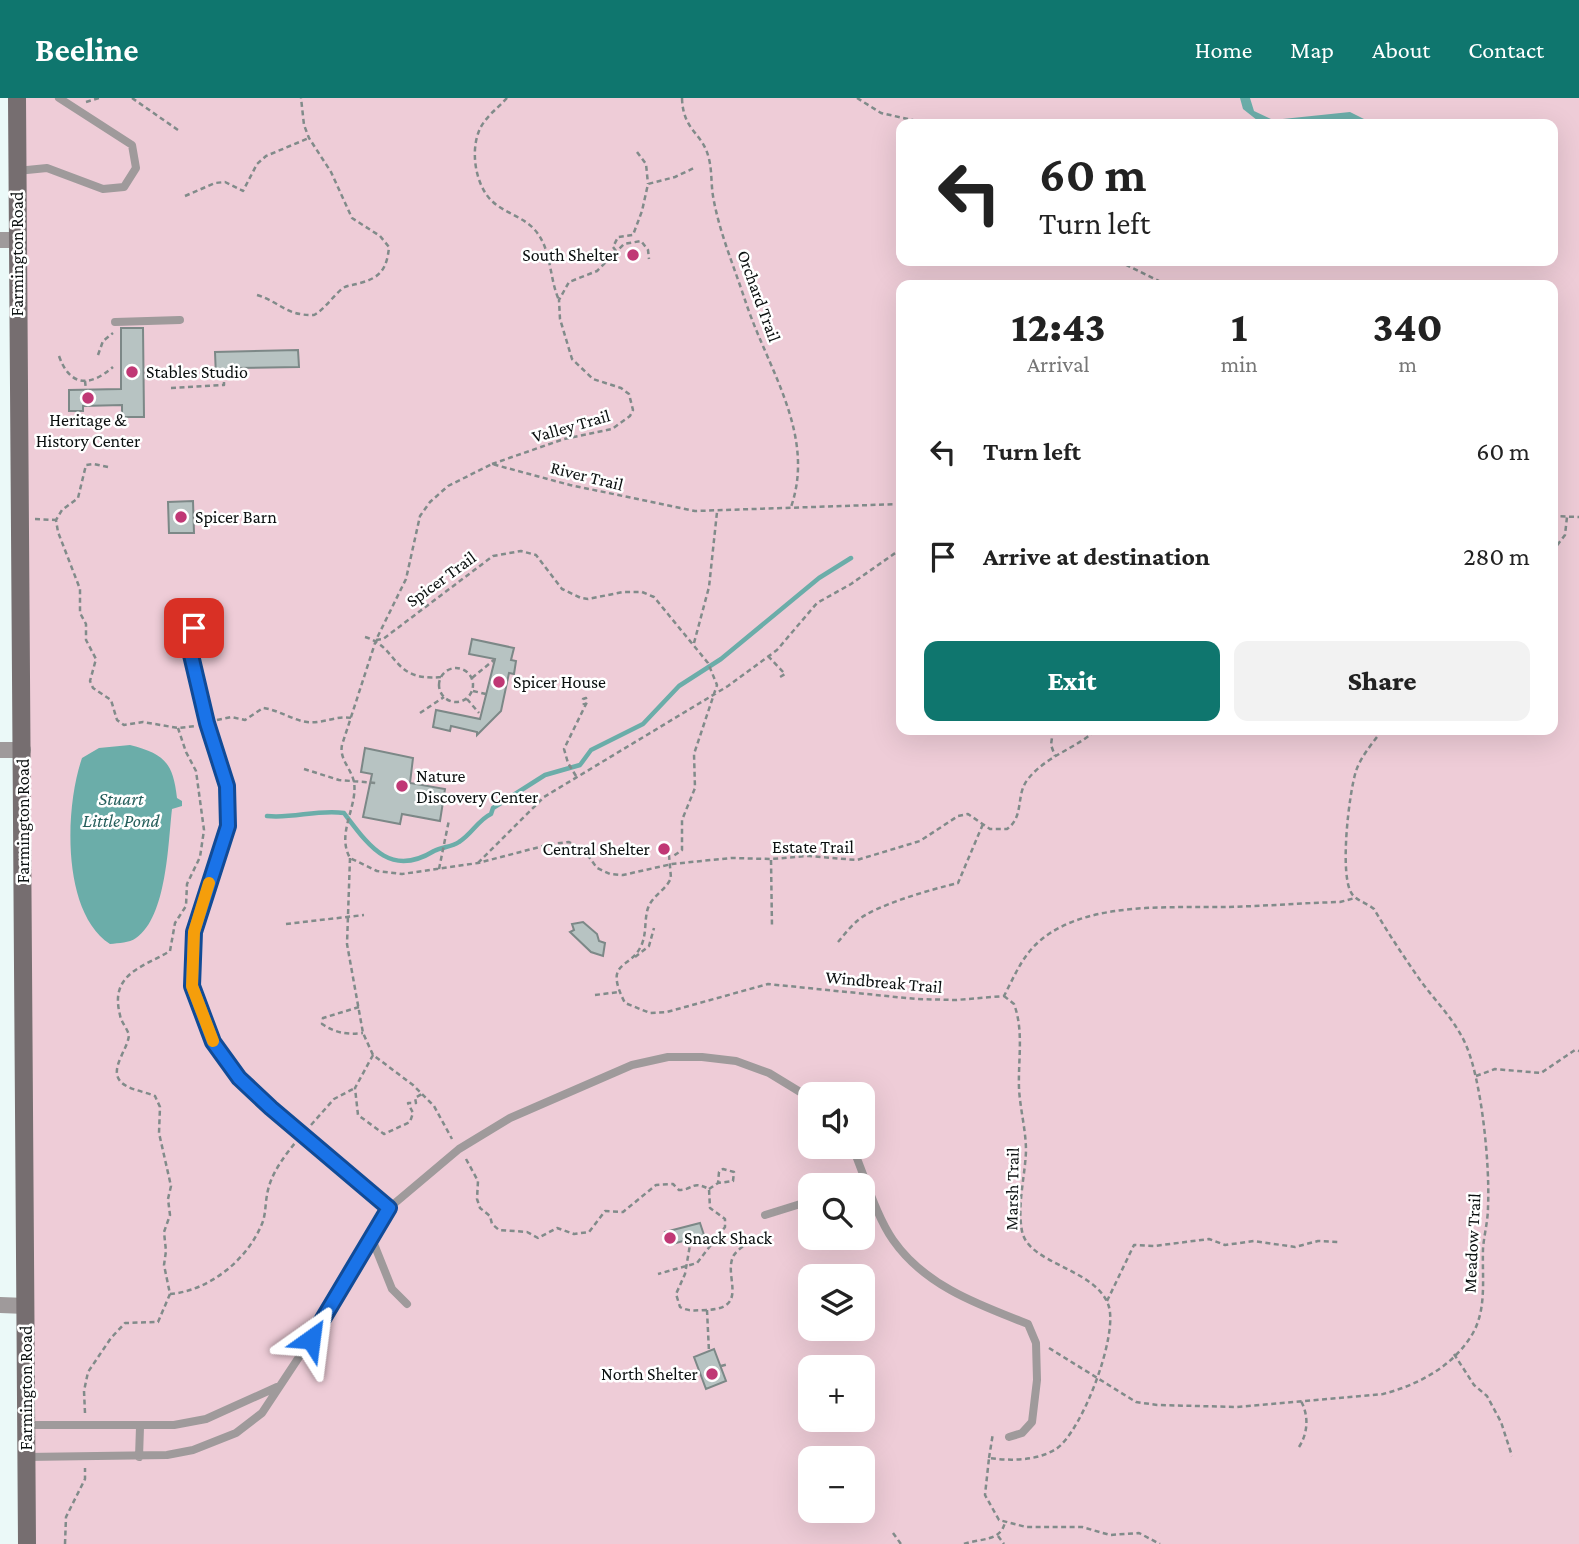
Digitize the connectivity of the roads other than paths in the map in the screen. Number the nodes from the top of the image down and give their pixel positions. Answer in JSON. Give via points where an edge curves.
{"nodes":[{"id":1,"x":17,"y":98,"type":"edge"},
{"id":2,"x":59,"y":98,"type":"edge"},
{"id":3,"x":17,"y":171,"type":"junction"},
{"id":4,"x":8,"y":240,"type":"edge"},
{"id":5,"x":180,"y":320,"type":"dead end"},
{"id":6,"x":115,"y":321,"type":"road end"},
{"id":7,"x":194,"y":628,"type":"dead end"},
{"id":8,"x":0,"y":750,"type":"edge"},
{"id":9,"x":23,"y":750,"type":"junction"},
{"id":10,"x":798,"y":1091,"type":"edge"},
{"id":11,"x":875,"y":1201,"type":"edge"},
{"id":12,"x":798,"y":1205,"type":"edge"},
{"id":13,"x":389,"y":1208,"type":"junction"},
{"id":14,"x":765,"y":1215,"type":"dead end"},
{"id":15,"x":372,"y":1239,"type":"junction"},
{"id":16,"x":407,"y":1304,"type":"dead end"},
{"id":17,"x":0,"y":1305,"type":"edge"},
{"id":18,"x":26,"y":1306,"type":"junction"},
{"id":19,"x":279,"y":1386,"type":"junction"},
{"id":20,"x":26,"y":1425,"type":"junction"},
{"id":21,"x":140,"y":1427,"type":"junction"},
{"id":22,"x":1009,"y":1437,"type":"dead end"},
{"id":23,"x":26,"y":1457,"type":"junction"},
{"id":24,"x":139,"y":1457,"type":"junction"},
{"id":25,"x":27,"y":1544,"type":"edge"}],
"edges":[{"from":1,"to":3,"type":"street","name":"Farmington Road"},
{"from":2,"to":3,"type":"lane","via":[[132,145],[136,169],[124,187],[103,189],[47,169]]},
{"from":3,"to":4,"type":"street","name":"Farmington Road"},
{"from":4,"to":9,"type":"street","name":"Farmington Road"},
{"from":5,"to":6,"type":"lane"},
{"from":7,"to":13,"type":"lane","via":[[191,655],[227,786],[228,826],[194,932],[192,986],[213,1042],[239,1078]]},
{"from":8,"to":9,"type":"street"},
{"from":9,"to":18,"type":"street","name":"Farmington Road"},
{"from":10,"to":13,"type":"lane","via":[[736,1061],[668,1057],[632,1065],[510,1118],[458,1149]]},
{"from":11,"to":22,"type":"lane","via":[[892,1240],[925,1273],[967,1300],[1028,1324],[1036,1343],[1031,1422],[1022,1433]]},
{"from":12,"to":14,"type":"lane"},
{"from":13,"to":15,"type":"lane"},
{"from":15,"to":16,"type":"lane","via":[[392,1289]]},
{"from":15,"to":19,"type":"lane"},
{"from":17,"to":18,"type":"street"},
{"from":18,"to":20,"type":"street","name":"Farmington Road"},
{"from":19,"to":21,"type":"lane","via":[[206,1419]]},
{"from":19,"to":24,"type":"lane","via":[[262,1413],[236,1433],[193,1450]]},
{"from":20,"to":21,"type":"lane","via":[[85,1421]]},
{"from":20,"to":23,"type":"street","name":"Farmington Road"},
{"from":21,"to":24,"type":"lane"},
{"from":23,"to":24,"type":"lane"},
{"from":23,"to":25,"type":"street","name":"Farmington Road"}]}
